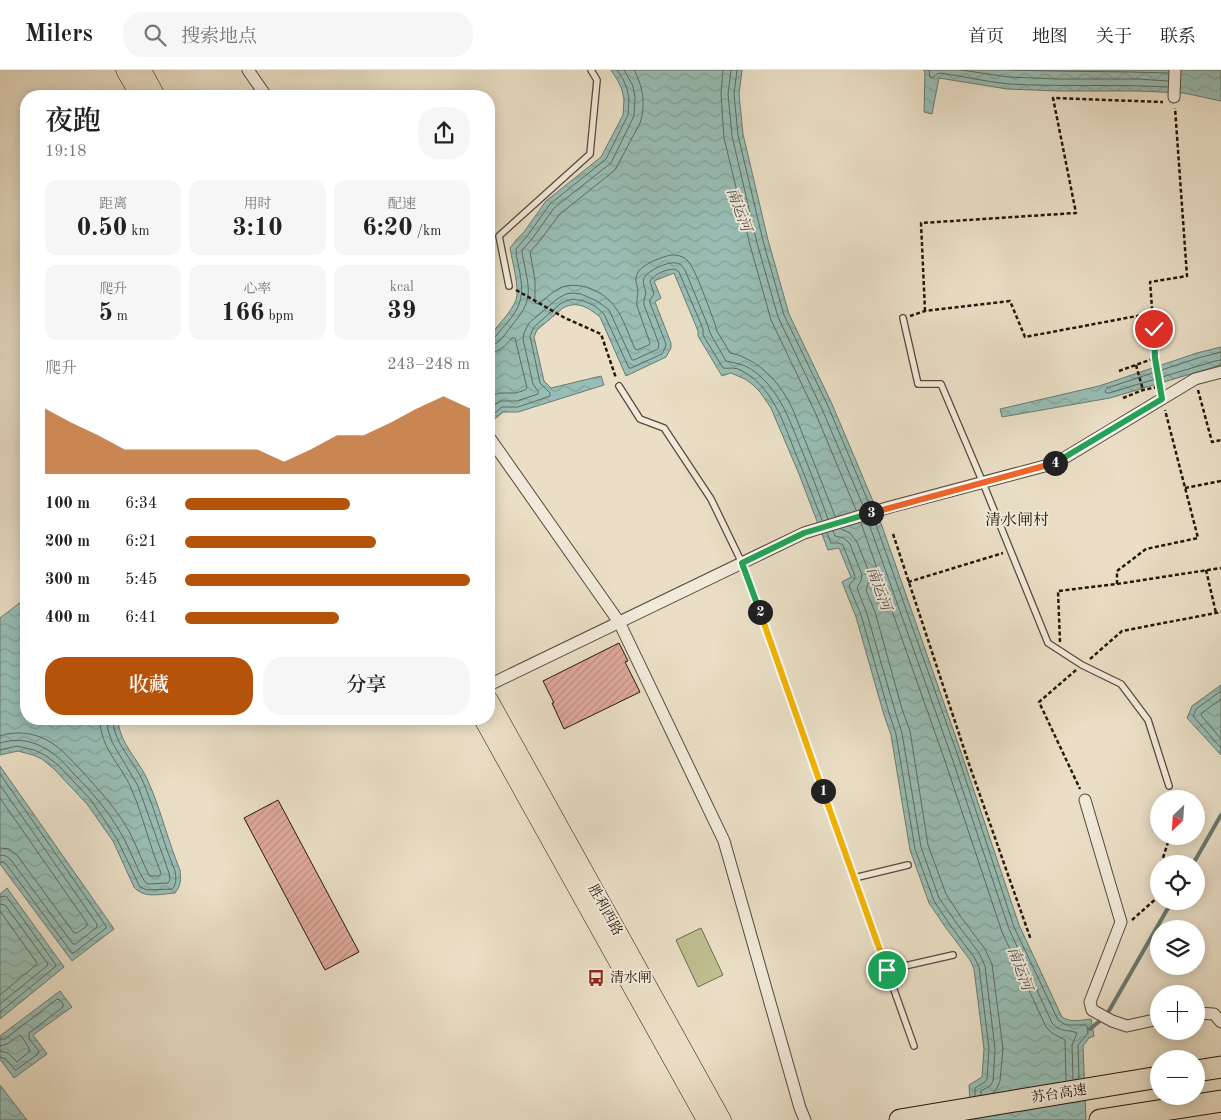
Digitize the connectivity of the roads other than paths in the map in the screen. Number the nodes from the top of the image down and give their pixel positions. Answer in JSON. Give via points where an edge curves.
{"nodes":[{"id":1,"x":125,"y":70,"type":"edge"},
{"id":2,"x":142,"y":70,"type":"edge"},
{"id":3,"x":248,"y":70,"type":"edge"},
{"id":4,"x":591,"y":70,"type":"edge"},
{"id":5,"x":1175,"y":70,"type":"edge"},
{"id":6,"x":137,"y":90,"type":"edge"},
{"id":7,"x":153,"y":90,"type":"edge"},
{"id":8,"x":262,"y":90,"type":"edge"},
{"id":9,"x":1174,"y":100,"type":"road end"},
{"id":10,"x":508,"y":286,"type":"road end"},
{"id":11,"x":903,"y":318,"type":"road end"},
{"id":12,"x":1221,"y":372,"type":"edge"},
{"id":13,"x":619,"y":386,"type":"road end"},
{"id":14,"x":495,"y":446,"type":"edge"},
{"id":15,"x":983,"y":482,"type":"junction"},
{"id":16,"x":742,"y":563,"type":"junction"},
{"id":17,"x":620,"y":622,"type":"junction"},
{"id":18,"x":495,"y":683,"type":"edge"},
{"id":19,"x":495,"y":711,"type":"edge"},
{"id":20,"x":486,"y":725,"type":"edge"},
{"id":21,"x":1169,"y":786,"type":"dead end"},
{"id":22,"x":1085,"y":800,"type":"dead end"},
{"id":23,"x":908,"y":865,"type":"dead end"},
{"id":24,"x":854,"y":878,"type":"junction"},
{"id":25,"x":953,"y":955,"type":"dead end"},
{"id":26,"x":887,"y":970,"type":"junction"},
{"id":27,"x":1205,"y":1014,"type":"edge"},
{"id":28,"x":1150,"y":1021,"type":"edge"},
{"id":29,"x":1221,"y":1022,"type":"edge"},
{"id":30,"x":914,"y":1046,"type":"dead end"},
{"id":31,"x":1221,"y":1067,"type":"edge"},
{"id":32,"x":1205,"y":1070,"type":"edge"},
{"id":33,"x":1150,"y":1078,"type":"edge"},
{"id":34,"x":1221,"y":1101,"type":"edge"},
{"id":35,"x":1221,"y":1111,"type":"edge"},
{"id":36,"x":706,"y":1120,"type":"edge"},
{"id":37,"x":722,"y":1120,"type":"edge"},
{"id":38,"x":805,"y":1120,"type":"edge"},
{"id":39,"x":900,"y":1120,"type":"edge"},
{"id":40,"x":1100,"y":1120,"type":"edge"},
{"id":41,"x":1118,"y":1120,"type":"edge"}],
"edges":[{"from":1,"to":6,"type":"main road"},
{"from":2,"to":7,"type":"main road"},
{"from":3,"to":8,"type":"street"},
{"from":4,"to":10,"type":"lane","via":[[597,80],[590,154],[500,236]]},
{"from":5,"to":9,"type":"street"},
{"from":11,"to":15,"type":"lane","via":[[918,384],[941,384]]},
{"from":12,"to":15,"type":"street","via":[[1195,379],[1056,463]]},
{"from":13,"to":16,"type":"lane","via":[[640,420],[664,428],[712,499]]},
{"from":14,"to":17,"type":"street"},
{"from":15,"to":16,"type":"street","via":[[804,533]]},
{"from":15,"to":21,"type":"lane","via":[[1048,643],[1082,665],[1121,684],[1148,720]]},
{"from":16,"to":17,"type":"street"},
{"from":16,"to":24,"type":"lane"},
{"from":17,"to":18,"type":"street"},
{"from":17,"to":38,"type":"street","via":[[724,841]]},
{"from":19,"to":37,"type":"main road","name":"胜利西路"},
{"from":20,"to":36,"type":"main road","name":"胜利西路"},
{"from":22,"to":28,"type":"street","via":[[1121,922],[1090,1002],[1092,1010],[1127,1026]]},
{"from":23,"to":24,"type":"lane"},
{"from":24,"to":26,"type":"lane"},
{"from":25,"to":26,"type":"lane"},
{"from":26,"to":30,"type":"lane"},
{"from":27,"to":29,"type":"street","via":[[1214,1014]]},
{"from":31,"to":32,"type":"highway"},
{"from":33,"to":39,"type":"highway","name":"苏台高速"},
{"from":34,"to":40,"type":"highway"},
{"from":35,"to":41,"type":"highway"}]}
